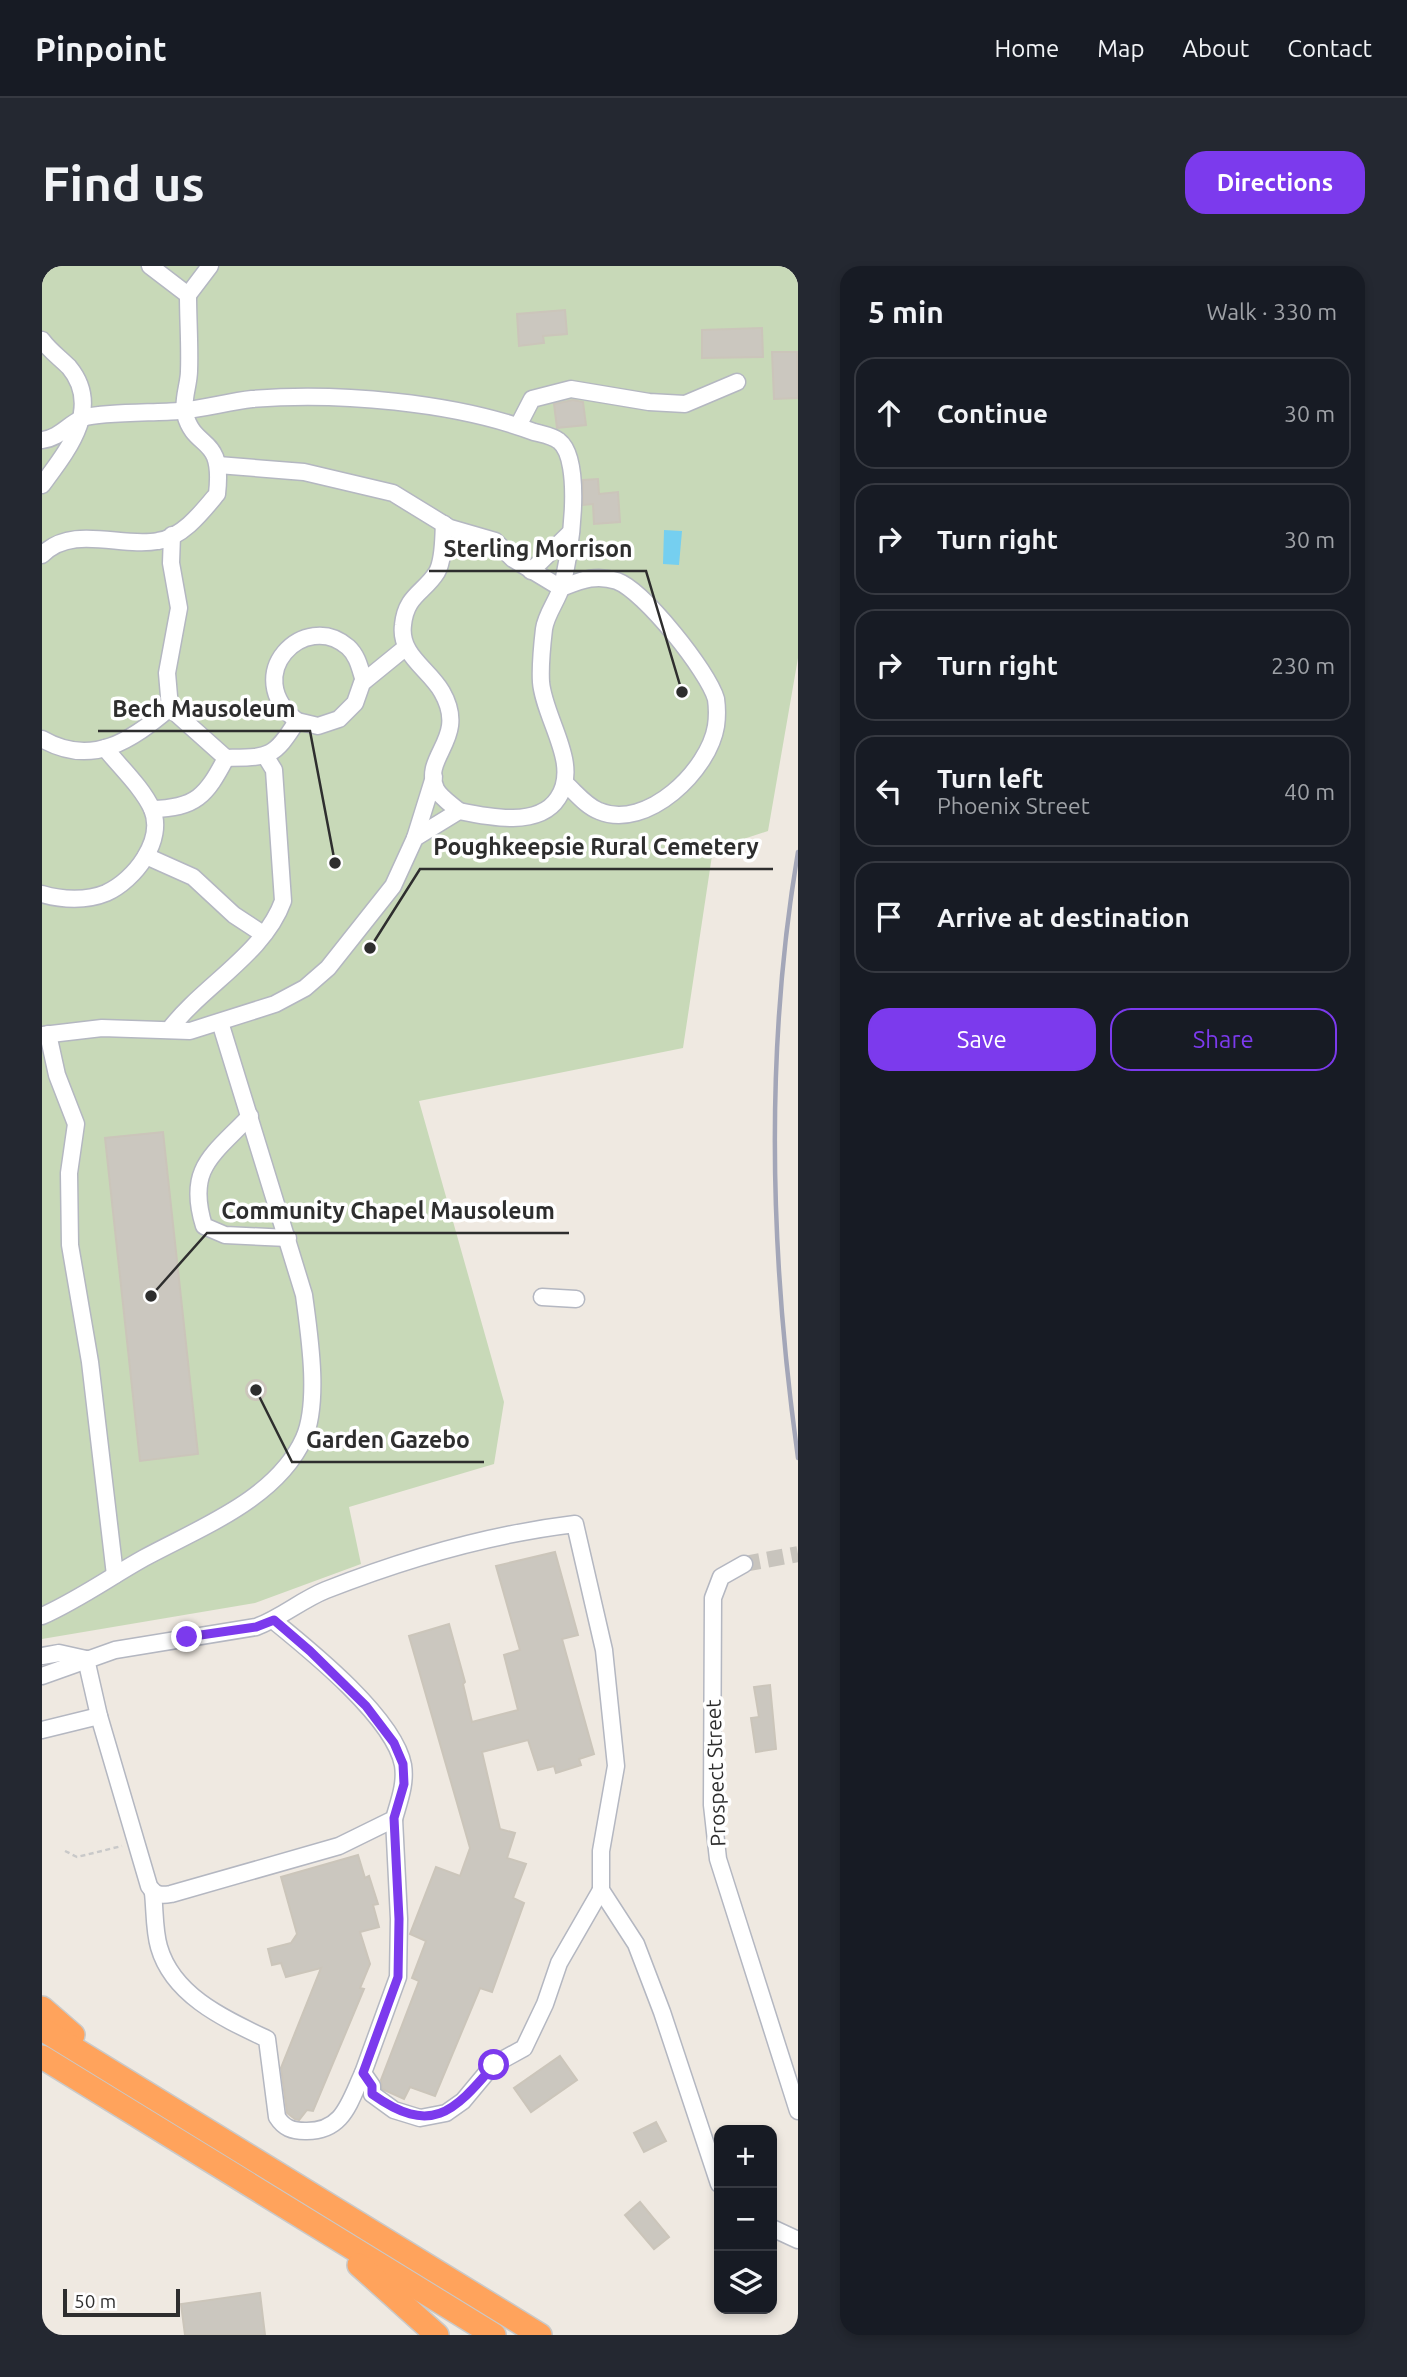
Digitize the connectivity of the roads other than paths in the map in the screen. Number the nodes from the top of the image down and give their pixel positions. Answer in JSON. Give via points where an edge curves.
{"nodes":[{"id":1,"x":150,"y":266,"type":"edge"},
{"id":2,"x":210,"y":266,"type":"edge"},
{"id":3,"x":188,"y":295,"type":"junction"},
{"id":4,"x":42,"y":340,"type":"edge"},
{"id":5,"x":737,"y":382,"type":"dead end"},
{"id":6,"x":184,"y":411,"type":"junction"},
{"id":7,"x":83,"y":418,"type":"junction"},
{"id":8,"x":518,"y":426,"type":"junction"},
{"id":9,"x":42,"y":440,"type":"edge"},
{"id":10,"x":218,"y":465,"type":"junction"},
{"id":11,"x":42,"y":485,"type":"edge"},
{"id":12,"x":444,"y":524,"type":"junction"},
{"id":13,"x":571,"y":532,"type":"junction"},
{"id":14,"x":172,"y":536,"type":"junction"},
{"id":15,"x":42,"y":555,"type":"edge"},
{"id":16,"x":531,"y":570,"type":"junction"},
{"id":17,"x":561,"y":588,"type":"junction"},
{"id":18,"x":405,"y":648,"type":"junction"},
{"id":19,"x":364,"y":681,"type":"junction"},
{"id":20,"x":170,"y":708,"type":"junction"},
{"id":21,"x":298,"y":721,"type":"junction"},
{"id":22,"x":42,"y":739,"type":"edge"},
{"id":23,"x":105,"y":748,"type":"junction"},
{"id":24,"x":267,"y":757,"type":"junction"},
{"id":25,"x":226,"y":758,"type":"junction"},
{"id":26,"x":434,"y":775,"type":"junction"},
{"id":27,"x":566,"y":784,"type":"junction"},
{"id":28,"x":152,"y":809,"type":"junction"},
{"id":29,"x":459,"y":811,"type":"junction"},
{"id":30,"x":415,"y":838,"type":"junction"},
{"id":31,"x":146,"y":856,"type":"junction"},
{"id":32,"x":42,"y":894,"type":"edge"},
{"id":33,"x":263,"y":934,"type":"junction"},
{"id":34,"x":220,"y":1023,"type":"junction"},
{"id":35,"x":169,"y":1030,"type":"junction"},
{"id":36,"x":45,"y":1035,"type":"edge"},
{"id":37,"x":250,"y":1116,"type":"junction"},
{"id":38,"x":288,"y":1238,"type":"junction"},
{"id":39,"x":542,"y":1297,"type":"dead end"},
{"id":40,"x":576,"y":1299,"type":"dead end"},
{"id":41,"x":744,"y":1564,"type":"tunnel mouth"},
{"id":42,"x":115,"y":1575,"type":"junction"},
{"id":43,"x":42,"y":1616,"type":"edge"},
{"id":44,"x":274,"y":1620,"type":"junction"},
{"id":45,"x":42,"y":1656,"type":"edge"},
{"id":46,"x":86,"y":1659,"type":"junction"},
{"id":47,"x":42,"y":1676,"type":"edge"},
{"id":48,"x":99,"y":1716,"type":"junction"},
{"id":49,"x":42,"y":1730,"type":"edge"},
{"id":50,"x":394,"y":1818,"type":"junction"},
{"id":51,"x":601,"y":1890,"type":"junction"},
{"id":52,"x":153,"y":1893,"type":"junction"},
{"id":53,"x":42,"y":2008,"type":"edge"},
{"id":54,"x":42,"y":2029,"type":"edge"},
{"id":55,"x":42,"y":2057,"type":"edge"},
{"id":56,"x":363,"y":2073,"type":"junction"},
{"id":57,"x":120,"y":2077,"type":"junction"},
{"id":58,"x":795,"y":2092,"type":"edge"},
{"id":59,"x":798,"y":2111,"type":"edge"},
{"id":60,"x":714,"y":2175,"type":"edge"},
{"id":61,"x":315,"y":2225,"type":"junction"},
{"id":62,"x":777,"y":2230,"type":"edge"},
{"id":63,"x":798,"y":2240,"type":"edge"},
{"id":64,"x":437,"y":2335,"type":"edge"},
{"id":65,"x":494,"y":2335,"type":"edge"},
{"id":66,"x":540,"y":2335,"type":"edge"}],
"edges":[{"from":1,"to":3,"type":"street"},
{"from":2,"to":3,"type":"street"},
{"from":3,"to":6,"type":"street","via":[[189,372]]},
{"from":4,"to":7,"type":"street","via":[[70,369],[83,393]]},
{"from":5,"to":8,"type":"street","via":[[685,404],[572,389],[532,399]]},
{"from":6,"to":7,"type":"street"},
{"from":6,"to":8,"type":"street","via":[[251,400],[347,397]]},
{"from":6,"to":10,"type":"street","via":[[191,428],[210,445]]},
{"from":7,"to":9,"type":"street"},
{"from":7,"to":11,"type":"street","via":[[71,446]]},
{"from":8,"to":13,"type":"street","via":[[559,441],[570,457]]},
{"from":10,"to":12,"type":"street","via":[[304,472],[355,483],[393,493]]},
{"from":10,"to":14,"type":"street","via":[[217,494]]},
{"from":12,"to":16,"type":"street","via":[[495,541]]},
{"from":12,"to":18,"type":"street","via":[[437,571],[410,600],[402,626]]},
{"from":13,"to":16,"type":"street"},
{"from":13,"to":17,"type":"street"},
{"from":14,"to":15,"type":"street","via":[[159,541],[95,538],[51,545]]},
{"from":14,"to":20,"type":"street","via":[[171,563],[179,608],[167,673]]},
{"from":16,"to":17,"type":"street"},
{"from":17,"to":27,"type":"street","via":[[545,625],[541,683],[565,762]]},
{"from":17,"to":27,"type":"street","via":[[594,576],[620,582],[688,651],[716,700],[716,726],[706,751],[666,799],[615,815],[598,811]]},
{"from":18,"to":19,"type":"street"},
{"from":18,"to":26,"type":"street","via":[[443,694],[452,718],[449,739],[436,757]]},
{"from":19,"to":21,"type":"street","via":[[355,703],[339,719],[318,726]]},
{"from":19,"to":21,"type":"street","via":[[347,646],[311,636],[292,644],[279,657],[274,676],[276,698]]},
{"from":20,"to":23,"type":"street","via":[[140,733]]},
{"from":20,"to":25,"type":"street"},
{"from":21,"to":24,"type":"street","via":[[284,743]]},
{"from":22,"to":23,"type":"street","via":[[57,748]]},
{"from":23,"to":28,"type":"street"},
{"from":24,"to":25,"type":"street"},
{"from":24,"to":33,"type":"street","via":[[274,770],[284,901],[277,919]]},
{"from":25,"to":28,"type":"street","via":[[198,799],[178,808]]},
{"from":26,"to":29,"type":"street","via":[[436,790]]},
{"from":26,"to":30,"type":"street"},
{"from":27,"to":29,"type":"street","via":[[557,801],[540,813],[505,819]]},
{"from":28,"to":31,"type":"street","via":[[155,832]]},
{"from":29,"to":30,"type":"street"},
{"from":30,"to":34,"type":"street","via":[[393,886],[328,968],[305,988],[275,1004]]},
{"from":31,"to":32,"type":"street","via":[[130,876],[107,892],[77,900]]},
{"from":31,"to":33,"type":"street","via":[[193,877],[234,915]]},
{"from":33,"to":35,"type":"street"},
{"from":34,"to":35,"type":"street","via":[[190,1031]]},
{"from":34,"to":37,"type":"street"},
{"from":35,"to":36,"type":"street","via":[[102,1028]]},
{"from":36,"to":42,"type":"street","via":[[76,1124],[69,1173],[70,1245],[90,1362]]},
{"from":37,"to":38,"type":"street"},
{"from":37,"to":38,"type":"street","via":[[201,1168],[197,1202],[204,1226],[225,1235]]},
{"from":38,"to":42,"type":"street","via":[[310,1337],[311,1401],[304,1437],[268,1485]]},
{"from":39,"to":40,"type":"street"},
{"from":41,"to":58,"type":"street","name":"Prospect Street","via":[[721,1577],[713,1598],[712,1805],[718,1859]]},
{"from":42,"to":43,"type":"street"},
{"from":44,"to":46,"type":"street"},
{"from":44,"to":50,"type":"street","via":[[341,1679],[394,1743],[403,1764],[404,1784]]},
{"from":44,"to":51,"type":"street","via":[[299,1602],[358,1578],[456,1549],[575,1524],[604,1650],[616,1766],[601,1851]]},
{"from":45,"to":46,"type":"street","via":[[59,1653]]},
{"from":46,"to":47,"type":"street"},
{"from":46,"to":48,"type":"street"},
{"from":48,"to":49,"type":"street"},
{"from":48,"to":52,"type":"street"},
{"from":50,"to":52,"type":"street","via":[[339,1846],[171,1894]]},
{"from":50,"to":56,"type":"street","via":[[398,1977]]},
{"from":51,"to":56,"type":"street","via":[[565,1951],[524,2048],[494,2065],[463,2101],[446,2113],[420,2118],[394,2110],[372,2094]]},
{"from":51,"to":60,"type":"street","via":[[636,1944],[663,2012]]},
{"from":52,"to":56,"type":"street","via":[[159,1948],[177,1983],[205,2007],[267,2039],[276,2117],[289,2129],[322,2130],[338,2121]]},
{"from":53,"to":57,"type":"highway"},
{"from":54,"to":57,"type":"highway"},
{"from":55,"to":61,"type":"highway"},
{"from":57,"to":66,"type":"highway"},
{"from":58,"to":59,"type":"street","name":"Prospect Street"},
{"from":61,"to":64,"type":"highway"},
{"from":61,"to":65,"type":"highway"},
{"from":62,"to":63,"type":"street"}]}
